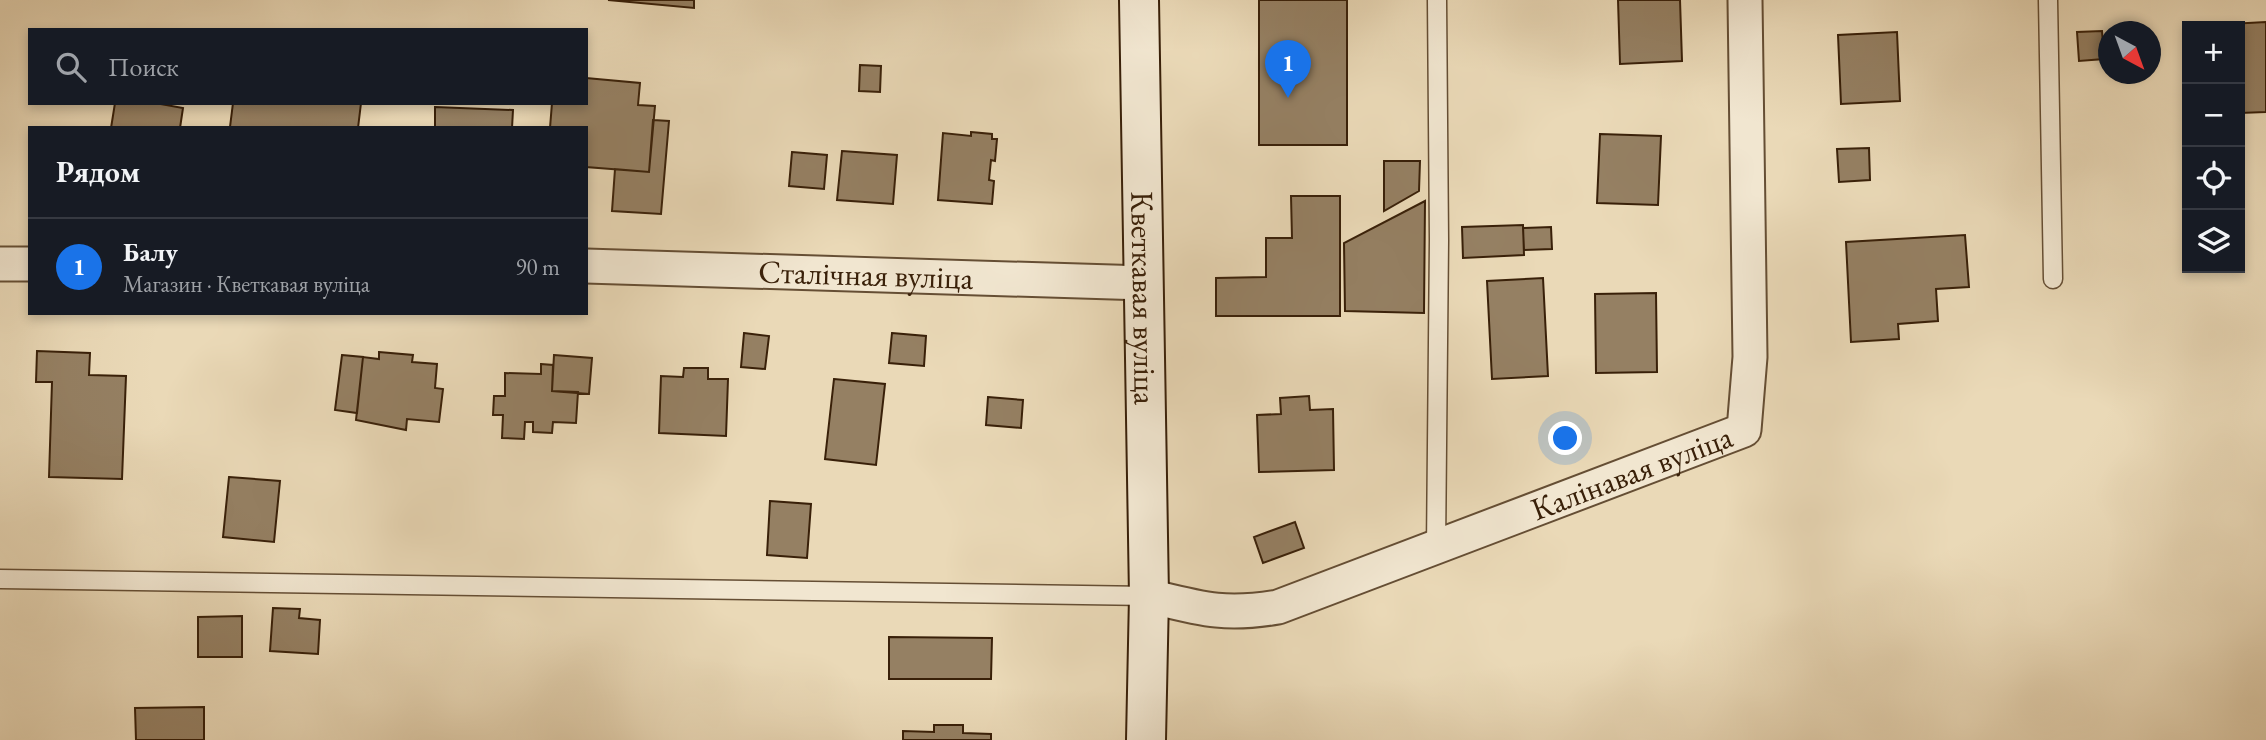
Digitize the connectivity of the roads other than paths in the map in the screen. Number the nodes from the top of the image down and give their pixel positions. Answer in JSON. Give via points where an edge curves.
{"nodes":[{"id":1,"x":1139,"y":0,"type":"edge"},
{"id":2,"x":1437,"y":0,"type":"edge"},
{"id":3,"x":1745,"y":0,"type":"edge"},
{"id":4,"x":2048,"y":0,"type":"edge"},
{"id":5,"x":0,"y":264,"type":"edge"},
{"id":6,"x":28,"y":264,"type":"edge"},
{"id":7,"x":588,"y":266,"type":"edge"},
{"id":8,"x":2053,"y":279,"type":"dead end"},
{"id":9,"x":1145,"y":283,"type":"junction"},
{"id":10,"x":1436,"y":548,"type":"junction"},
{"id":11,"x":0,"y":579,"type":"edge"},
{"id":12,"x":1149,"y":596,"type":"junction"},
{"id":13,"x":1146,"y":740,"type":"edge"}],
"edges":[{"from":1,"to":9,"type":"street","name":"Кветкавая вуліца"},
{"from":2,"to":10,"type":"lane"},
{"from":3,"to":10,"type":"street","name":"Калінавая вуліца","via":[[1750,358],[1744,430]]},
{"from":4,"to":8,"type":"lane"},
{"from":5,"to":6,"type":"street"},
{"from":7,"to":9,"type":"street","name":"Сталічная вуліца"},
{"from":9,"to":12,"type":"street","name":"Кветкавая вуліца"},
{"from":10,"to":12,"type":"street","name":"Калінавая вуліца","via":[[1278,607],[1217,612]]},
{"from":11,"to":12,"type":"lane"},
{"from":12,"to":13,"type":"street","name":"Кветкавая вуліца"}]}
